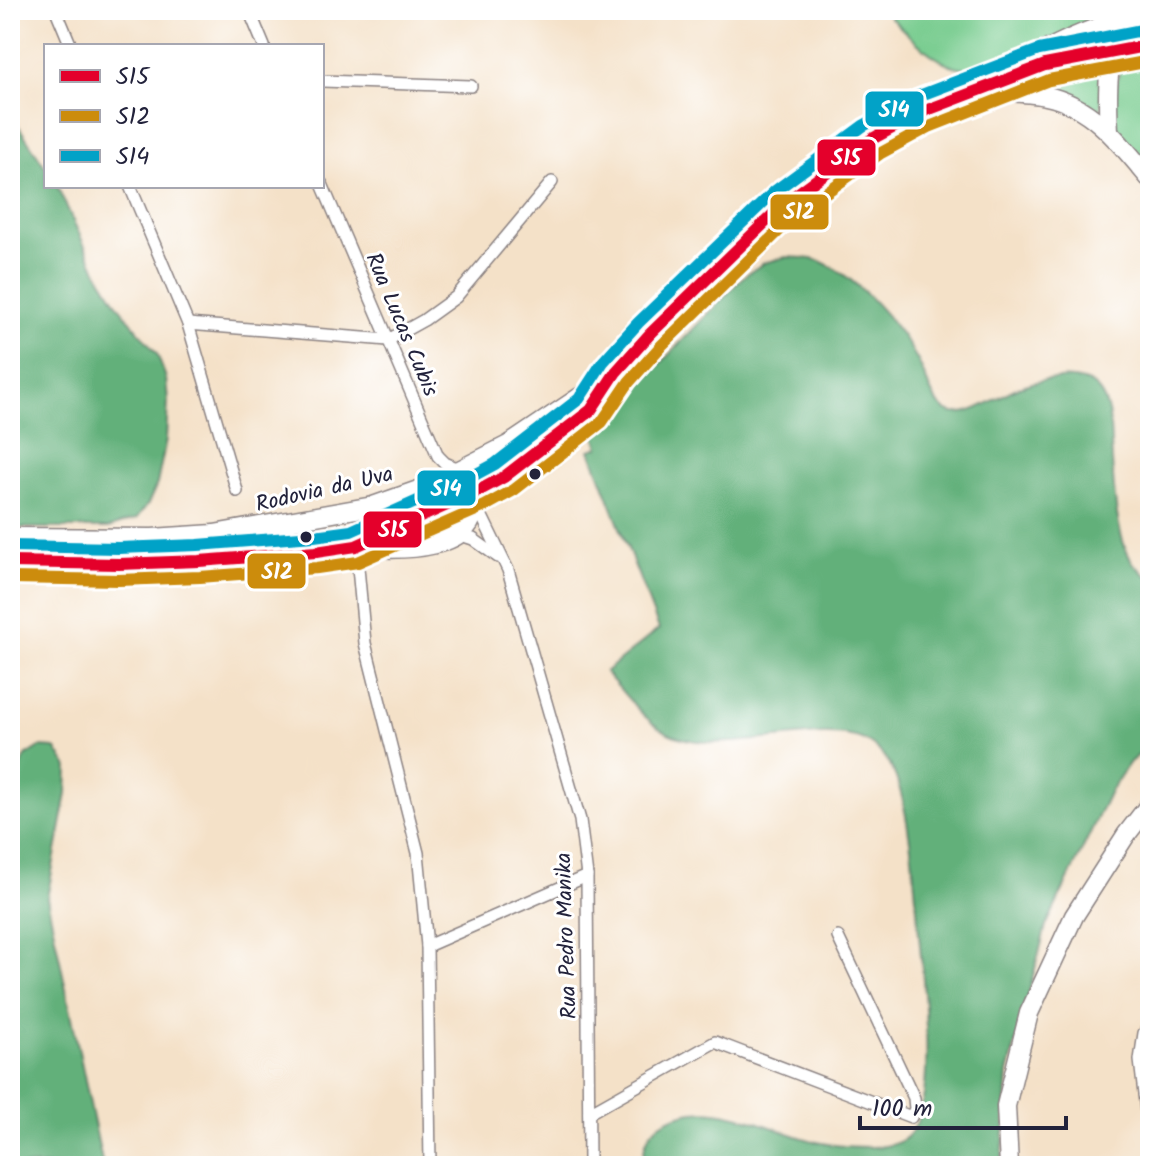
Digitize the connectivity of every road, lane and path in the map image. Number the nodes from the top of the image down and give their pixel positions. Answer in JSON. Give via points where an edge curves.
{"nodes":[{"id":1,"x":56,"y":10,"type":"edge"},
{"id":2,"x":249,"y":10,"type":"edge"},
{"id":3,"x":1143,"y":15,"type":"edge"},
{"id":4,"x":70,"y":44,"type":"edge"},
{"id":5,"x":263,"y":44,"type":"edge"},
{"id":6,"x":1150,"y":45,"type":"edge"},
{"id":7,"x":1112,"y":51,"type":"junction"},
{"id":8,"x":324,"y":81,"type":"edge"},
{"id":9,"x":471,"y":86,"type":"dead end"},
{"id":10,"x":972,"y":92,"type":"junction"},
{"id":11,"x":1109,"y":131,"type":"junction"},
{"id":12,"x":1150,"y":179,"type":"edge"},
{"id":13,"x":552,"y":182,"type":"dead end"},
{"id":14,"x":131,"y":188,"type":"edge"},
{"id":15,"x":324,"y":188,"type":"edge"},
{"id":16,"x":188,"y":324,"type":"junction"},
{"id":17,"x":388,"y":340,"type":"junction"},
{"id":18,"x":616,"y":372,"type":"junction"},
{"id":19,"x":459,"y":469,"type":"junction"},
{"id":20,"x":237,"y":491,"type":"dead end"},
{"id":21,"x":471,"y":494,"type":"junction"},
{"id":22,"x":458,"y":534,"type":"junction"},
{"id":23,"x":10,"y":537,"type":"edge"},
{"id":24,"x":356,"y":546,"type":"junction"},
{"id":25,"x":10,"y":562,"type":"edge"},
{"id":26,"x":508,"y":570,"type":"junction"},
{"id":27,"x":1150,"y":804,"type":"edge"},
{"id":28,"x":587,"y":876,"type":"junction"},
{"id":29,"x":838,"y":937,"type":"dead end"},
{"id":30,"x":427,"y":946,"type":"junction"},
{"id":31,"x":1150,"y":1028,"type":"edge"},
{"id":32,"x":589,"y":1113,"type":"junction"},
{"id":33,"x":1150,"y":1146,"type":"edge"},
{"id":34,"x":430,"y":1166,"type":"edge"},
{"id":35,"x":589,"y":1166,"type":"edge"},
{"id":36,"x":1009,"y":1166,"type":"edge"}],
"edges":[{"from":1,"to":4,"type":"street"},
{"from":2,"to":5,"type":"street"},
{"from":3,"to":7,"type":"main road","via":[[1117,38]]},
{"from":3,"to":10,"type":"main road","via":[[1023,60]]},
{"from":6,"to":7,"type":"main road","name":"Rodovia da Uva"},
{"from":7,"to":10,"type":"main road","name":"Rodovia da Uva","via":[[1045,65]]},
{"from":7,"to":11,"type":"main road"},
{"from":8,"to":9,"type":"street"},
{"from":10,"to":11,"type":"main road","via":[[1046,96],[1078,108]]},
{"from":10,"to":18,"type":"main road","name":"Rodovia da Uva","via":[[872,139],[786,202]]},
{"from":11,"to":12,"type":"main road"},
{"from":13,"to":17,"type":"street","via":[[456,297]]},
{"from":14,"to":16,"type":"street"},
{"from":15,"to":17,"type":"street","name":"Rua Lucas Cubis"},
{"from":16,"to":17,"type":"street"},
{"from":16,"to":20,"type":"street"},
{"from":17,"to":19,"type":"street","name":"Rua Lucas Cubis","via":[[438,456]]},
{"from":18,"to":19,"type":"main road","name":"Rodovia da Uva","via":[[510,444]]},
{"from":18,"to":21,"type":"main road","name":"Rodovia da Uva","via":[[591,410],[504,477]]},
{"from":19,"to":21,"type":"street","name":"Rua Lucas Cubis"},
{"from":19,"to":23,"type":"main road","name":"Rodovia da Uva","via":[[373,506],[276,525],[152,538]]},
{"from":21,"to":22,"type":"main road","via":[[475,514]]},
{"from":21,"to":24,"type":"main road","name":"Rodovia da Uva"},
{"from":21,"to":26,"type":"street","name":"Rua Pedro Manika"},
{"from":22,"to":24,"type":"main road","via":[[404,550]]},
{"from":22,"to":26,"type":"street","via":[[487,547]]},
{"from":24,"to":25,"type":"main road","name":"Rodovia da Uva","via":[[199,561]]},
{"from":24,"to":30,"type":"street","via":[[365,643],[418,853]]},
{"from":26,"to":28,"type":"street","name":"Rua Pedro Manika","via":[[580,820]]},
{"from":27,"to":36,"type":"main road","via":[[1074,916],[1029,1013],[1006,1106]]},
{"from":28,"to":30,"type":"street"},
{"from":28,"to":32,"type":"street","name":"Rua Pedro Manika"},
{"from":29,"to":32,"type":"street","via":[[914,1098],[911,1117],[715,1042]]},
{"from":30,"to":34,"type":"street"},
{"from":31,"to":33,"type":"street","via":[[1144,1033],[1140,1060]]},
{"from":32,"to":35,"type":"street","name":"Rua Pedro Manika"}]}
